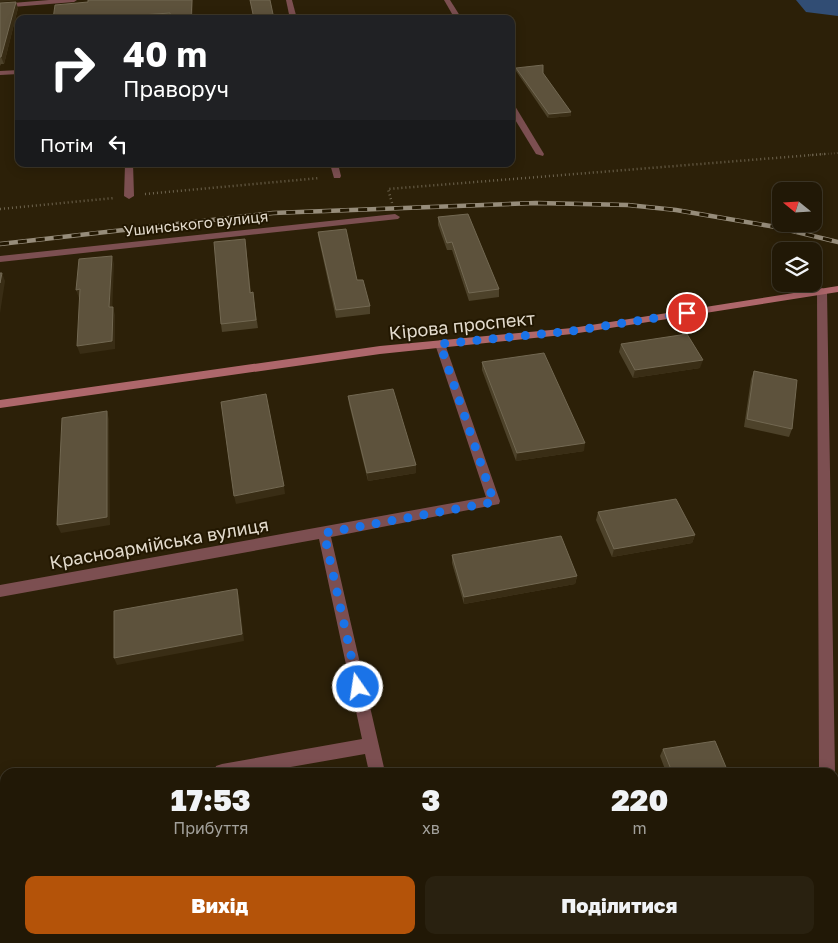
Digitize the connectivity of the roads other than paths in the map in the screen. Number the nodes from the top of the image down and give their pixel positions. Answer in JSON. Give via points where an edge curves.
{"nodes":[{"id":1,"x":74,"y":0,"type":"edge"},
{"id":2,"x":288,"y":0,"type":"edge"},
{"id":3,"x":447,"y":0,"type":"edge"},
{"id":4,"x":0,"y":6,"type":"edge"},
{"id":5,"x":293,"y":15,"type":"edge"},
{"id":6,"x":456,"y":15,"type":"edge"},
{"id":7,"x":15,"y":72,"type":"edge"},
{"id":8,"x":0,"y":73,"type":"edge"},
{"id":9,"x":515,"y":113,"type":"edge"},
{"id":10,"x":540,"y":154,"type":"dead end"},
{"id":11,"x":129,"y":167,"type":"edge"},
{"id":12,"x":335,"y":167,"type":"edge"},
{"id":13,"x":338,"y":176,"type":"road end"},
{"id":14,"x":129,"y":196,"type":"road end"},
{"id":15,"x":395,"y":216,"type":"road end"},
{"id":16,"x":0,"y":258,"type":"edge"},
{"id":17,"x":838,"y":289,"type":"edge"},
{"id":18,"x":822,"y":291,"type":"joint"},
{"id":19,"x":816,"y":292,"type":"edge"},
{"id":20,"x":440,"y":344,"type":"junction"},
{"id":21,"x":0,"y":404,"type":"edge"},
{"id":22,"x":324,"y":533,"type":"junction"},
{"id":23,"x":0,"y":591,"type":"edge"},
{"id":24,"x":371,"y":745,"type":"junction"},
{"id":25,"x":244,"y":768,"type":"edge"},
{"id":26,"x":376,"y":768,"type":"edge"},
{"id":27,"x":827,"y":768,"type":"edge"}],
"edges":[{"from":1,"to":4,"type":"street"},
{"from":2,"to":5,"type":"street"},
{"from":3,"to":6,"type":"street"},
{"from":7,"to":8,"type":"street"},
{"from":9,"to":10,"type":"street"},
{"from":11,"to":14,"type":"street"},
{"from":12,"to":13,"type":"street"},
{"from":15,"to":16,"type":"street","name":"Ушинського вулиця"},
{"from":17,"to":18,"type":"street","name":"Кірова проспект"},
{"from":18,"to":27,"type":"street"},
{"from":19,"to":20,"type":"street","name":"Кірова проспект","via":[[572,331]]},
{"from":20,"to":21,"type":"street","name":"Кірова проспект"},
{"from":20,"to":22,"type":"street","name":"Красноармійська вулиця","via":[[494,502]]},
{"from":22,"to":23,"type":"street","name":"Красноармійська вулиця"},
{"from":22,"to":24,"type":"street"},
{"from":24,"to":25,"type":"street"},
{"from":24,"to":26,"type":"street"}]}
